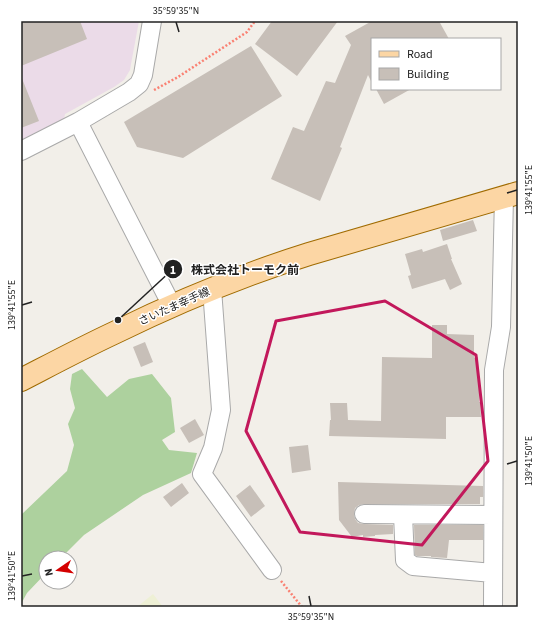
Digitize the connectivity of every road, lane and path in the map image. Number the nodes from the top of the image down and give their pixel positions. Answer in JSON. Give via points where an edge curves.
{"nodes":[{"id":1,"x":152,"y":21,"type":"edge"},
{"id":2,"x":255,"y":21,"type":"edge"},
{"id":3,"x":128,"y":92,"type":"junction"},
{"id":4,"x":78,"y":122,"type":"junction"},
{"id":5,"x":21,"y":151,"type":"edge"},
{"id":6,"x":511,"y":195,"type":"edge"},
{"id":7,"x":212,"y":289,"type":"junction"},
{"id":8,"x":172,"y":306,"type":"junction"},
{"id":9,"x":21,"y":380,"type":"edge"},
{"id":10,"x":364,"y":514,"type":"dead end"},
{"id":11,"x":403,"y":515,"type":"junction"},
{"id":12,"x":493,"y":515,"type":"junction"},
{"id":13,"x":272,"y":570,"type":"joint"},
{"id":14,"x":493,"y":573,"type":"junction"},
{"id":15,"x":302,"y":607,"type":"edge"},
{"id":16,"x":492,"y":607,"type":"edge"}],
"edges":[{"from":1,"to":3,"type":"street","via":[[143,75],[139,84]]},
{"from":2,"to":3,"type":"path","via":[[247,32],[178,77],[148,93]]},
{"from":3,"to":4,"type":"street"},
{"from":4,"to":5,"type":"street"},
{"from":4,"to":8,"type":"street"},
{"from":6,"to":7,"type":"main road","name":"さいたま幸手線","via":[[277,264]]},
{"from":6,"to":12,"type":"street","via":[[501,327],[494,370]]},
{"from":7,"to":8,"type":"main road","name":"さいたま幸手線"},
{"from":7,"to":13,"type":"street","via":[[221,410],[213,448],[202,474]]},
{"from":8,"to":9,"type":"main road","name":"さいたま幸手線"},
{"from":10,"to":11,"type":"street"},
{"from":11,"to":12,"type":"street"},
{"from":11,"to":14,"type":"street","via":[[405,560],[413,566]]},
{"from":12,"to":14,"type":"street"},
{"from":13,"to":15,"type":"path"},
{"from":14,"to":16,"type":"street"}]}
